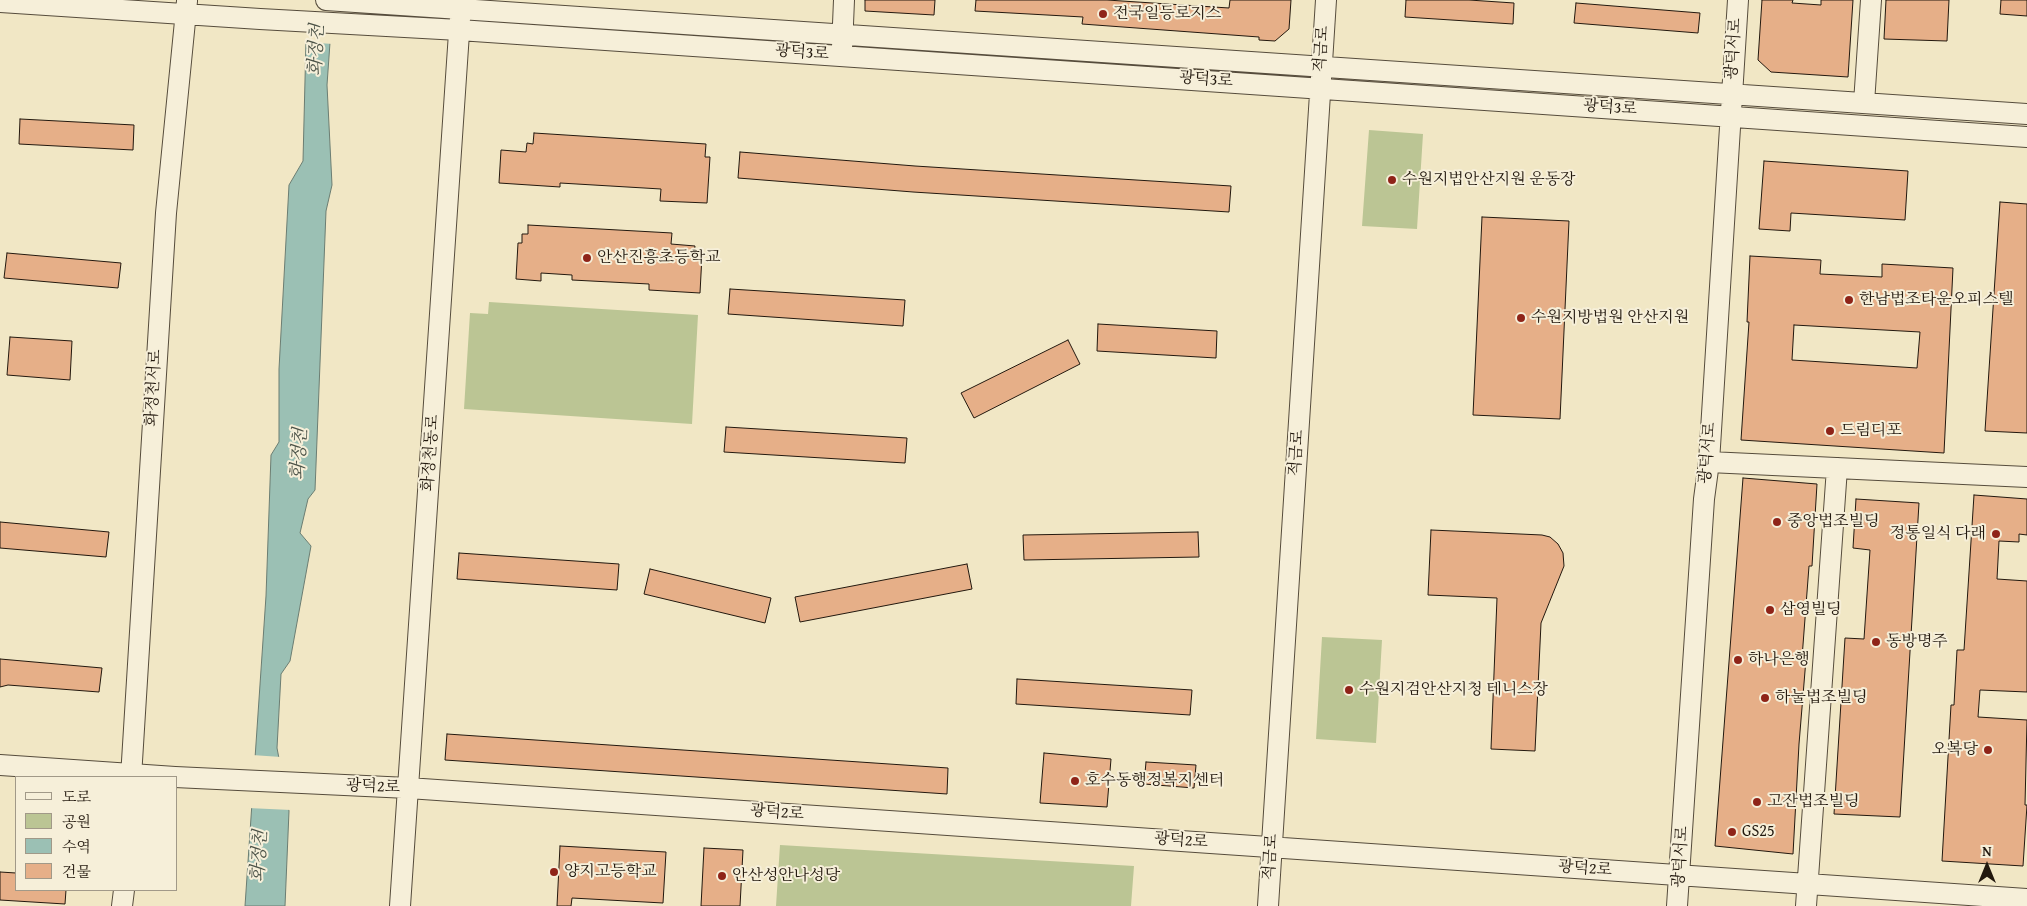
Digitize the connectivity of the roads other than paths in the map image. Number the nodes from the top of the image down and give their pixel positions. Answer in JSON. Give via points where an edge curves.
{"nodes":[{"id":1,"x":326,"y":0,"type":"edge"},
{"id":2,"x":844,"y":0,"type":"edge"},
{"id":3,"x":1326,"y":0,"type":"edge"},
{"id":4,"x":1738,"y":0,"type":"edge"},
{"id":5,"x":1871,"y":0,"type":"edge"},
{"id":6,"x":0,"y":2,"type":"edge"},
{"id":7,"x":461,"y":4,"type":"edge"},
{"id":8,"x":187,"y":7,"type":"edge"},
{"id":9,"x":459,"y":30,"type":"junction"},
{"id":10,"x":842,"y":34,"type":"junction"},
{"id":11,"x":841,"y":56,"type":"junction"},
{"id":12,"x":1321,"y":66,"type":"junction"},
{"id":13,"x":1319,"y":88,"type":"junction"},
{"id":14,"x":1731,"y":94,"type":"junction"},
{"id":15,"x":1864,"y":103,"type":"junction"},
{"id":16,"x":2027,"y":114,"type":"edge"},
{"id":17,"x":1730,"y":116,"type":"junction"},
{"id":18,"x":2027,"y":137,"type":"edge"},
{"id":19,"x":1708,"y":462,"type":"junction"},
{"id":20,"x":1837,"y":468,"type":"junction"},
{"id":21,"x":2027,"y":477,"type":"edge"},
{"id":22,"x":0,"y":765,"type":"edge"},
{"id":23,"x":131,"y":775,"type":"edge"},
{"id":24,"x":151,"y":776,"type":"edge"},
{"id":25,"x":178,"y":777,"type":"edge"},
{"id":26,"x":408,"y":788,"type":"junction"},
{"id":27,"x":1272,"y":848,"type":"junction"},
{"id":28,"x":1679,"y":875,"type":"junction"},
{"id":29,"x":1808,"y":884,"type":"junction"},
{"id":30,"x":124,"y":891,"type":"edge"},
{"id":31,"x":2027,"y":900,"type":"edge"},
{"id":32,"x":122,"y":906,"type":"edge"},
{"id":33,"x":400,"y":906,"type":"edge"},
{"id":34,"x":1268,"y":906,"type":"edge"},
{"id":35,"x":1677,"y":906,"type":"edge"},
{"id":36,"x":1806,"y":906,"type":"edge"}],
"edges":[{"from":1,"to":7,"type":"street","name":"광덕3로"},
{"from":2,"to":10,"type":"street"},
{"from":3,"to":12,"type":"street","name":"적금로"},
{"from":4,"to":14,"type":"street","name":"광덕서로"},
{"from":5,"to":15,"type":"street"},
{"from":6,"to":8,"type":"street"},
{"from":7,"to":9,"type":"street","name":"화정천동로"},
{"from":7,"to":10,"type":"street","name":"광덕3로"},
{"from":8,"to":9,"type":"street","name":"광덕3로","via":[[260,19]]},
{"from":8,"to":23,"type":"street","name":"화정천서로","via":[[166,213]]},
{"from":9,"to":11,"type":"street","name":"광덕3로"},
{"from":9,"to":26,"type":"street","name":"화정천동로"},
{"from":10,"to":11,"type":"street"},
{"from":10,"to":12,"type":"street","name":"광덕3로"},
{"from":11,"to":13,"type":"street","name":"광덕3로"},
{"from":12,"to":13,"type":"street","name":"적금로"},
{"from":12,"to":14,"type":"street","name":"광덕3로"},
{"from":13,"to":17,"type":"street","name":"광덕3로"},
{"from":13,"to":27,"type":"street","name":"적금로"},
{"from":14,"to":15,"type":"street","name":"광덕3로"},
{"from":14,"to":17,"type":"street","name":"광덕서로"},
{"from":15,"to":16,"type":"street","name":"광덕3로"},
{"from":17,"to":18,"type":"street","name":"광덕3로"},
{"from":17,"to":19,"type":"street","name":"광덕서로"},
{"from":19,"to":20,"type":"street"},
{"from":19,"to":28,"type":"street","name":"광덕서로"},
{"from":20,"to":21,"type":"street"},
{"from":20,"to":29,"type":"street"},
{"from":22,"to":23,"type":"street"},
{"from":23,"to":24,"type":"street","name":"광덕2로"},
{"from":25,"to":26,"type":"street","name":"광덕2로"},
{"from":26,"to":27,"type":"street","name":"광덕2로"},
{"from":26,"to":33,"type":"street","name":"화정천동로"},
{"from":27,"to":28,"type":"street","name":"광덕2로"},
{"from":27,"to":34,"type":"street","name":"적금로"},
{"from":28,"to":29,"type":"street","name":"광덕2로"},
{"from":28,"to":35,"type":"street","name":"광덕서로"},
{"from":29,"to":31,"type":"street","name":"광덕2로"},
{"from":29,"to":36,"type":"street"},
{"from":30,"to":32,"type":"street"}]}
